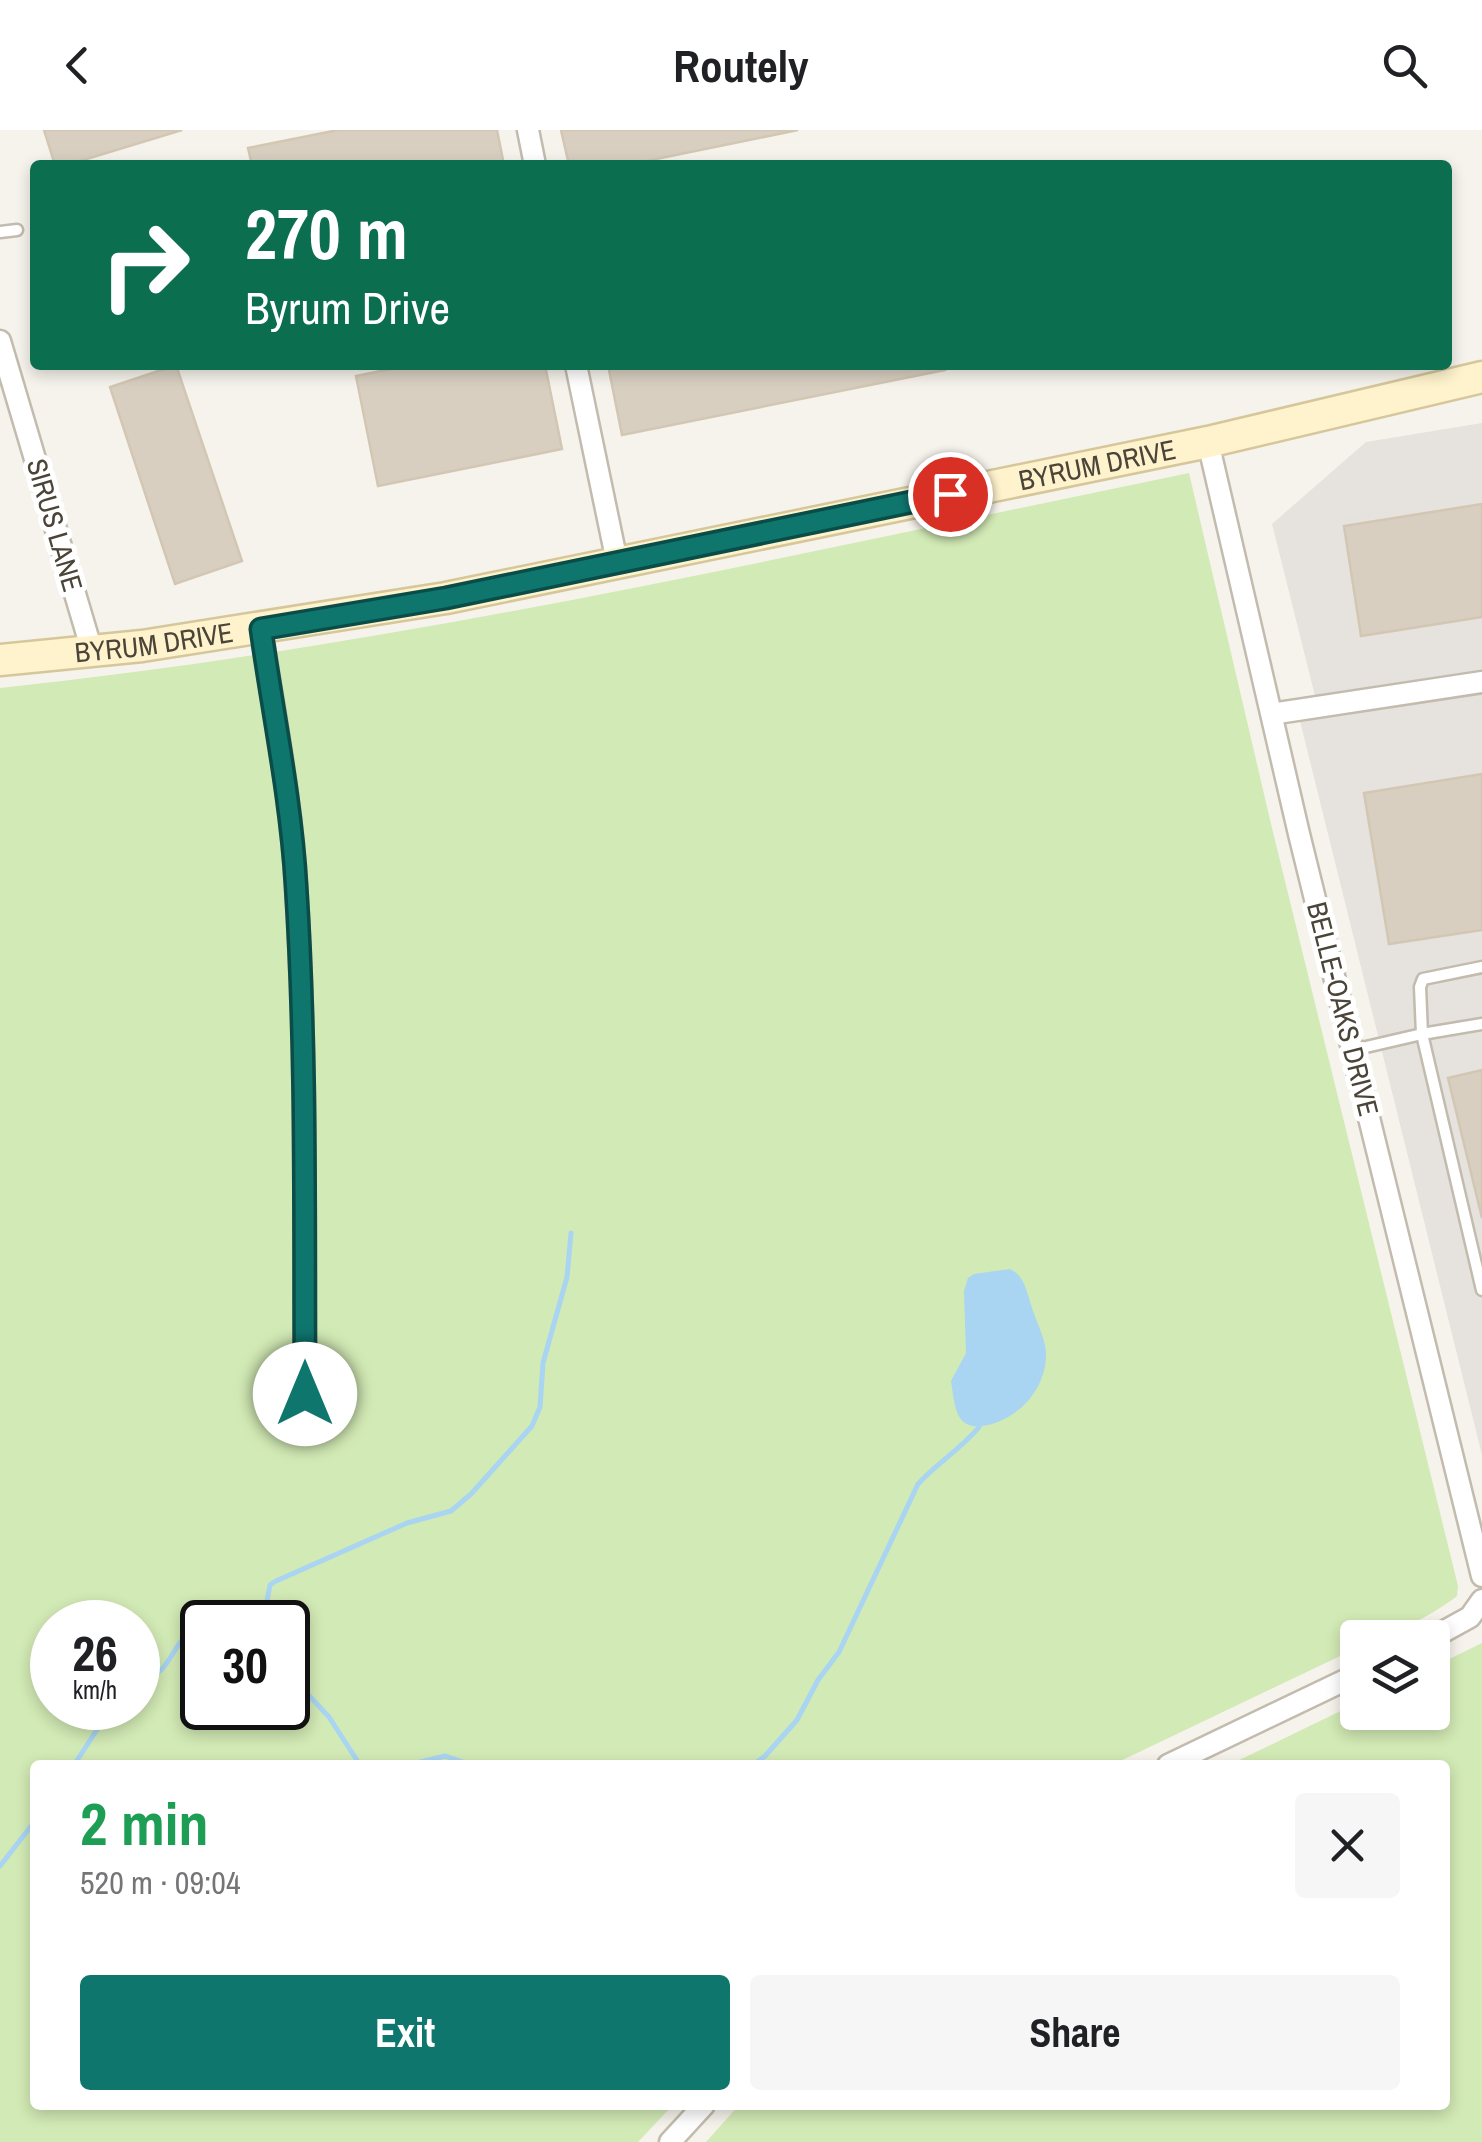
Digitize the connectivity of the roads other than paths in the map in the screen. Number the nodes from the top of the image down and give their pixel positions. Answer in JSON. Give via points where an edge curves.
{"nodes":[{"id":1,"x":528,"y":130,"type":"edge"},
{"id":2,"x":535,"y":160,"type":"edge"},
{"id":3,"x":17,"y":230,"type":"dead end"},
{"id":4,"x":0,"y":232,"type":"edge"},
{"id":5,"x":0,"y":341,"type":"edge"},
{"id":6,"x":3,"y":365,"type":"edge"},
{"id":7,"x":577,"y":370,"type":"edge"},
{"id":8,"x":1482,"y":377,"type":"edge"},
{"id":9,"x":1208,"y":442,"type":"junction"},
{"id":10,"x":618,"y":562,"type":"junction"},
{"id":11,"x":261,"y":629,"type":"junction"},
{"id":12,"x":92,"y":651,"type":"junction"},
{"id":13,"x":0,"y":660,"type":"edge"},
{"id":14,"x":1482,"y":682,"type":"edge"},
{"id":15,"x":1271,"y":714,"type":"junction"},
{"id":16,"x":1482,"y":967,"type":"edge"},
{"id":17,"x":1482,"y":1024,"type":"edge"},
{"id":18,"x":1422,"y":1034,"type":"junction"},
{"id":19,"x":1352,"y":1050,"type":"junction"},
{"id":20,"x":1482,"y":1290,"type":"edge"},
{"id":21,"x":305,"y":1394,"type":"dead end"},
{"id":22,"x":1473,"y":1502,"type":"edge"},
{"id":23,"x":1482,"y":1576,"type":"edge"},
{"id":24,"x":1482,"y":1600,"type":"edge"},
{"id":25,"x":1450,"y":1628,"type":"edge"},
{"id":26,"x":1340,"y":1683,"type":"edge"},
{"id":27,"x":1178,"y":1760,"type":"edge"},
{"id":28,"x":699,"y":2110,"type":"edge"},
{"id":29,"x":670,"y":2142,"type":"edge"}],
"edges":[{"from":1,"to":2,"type":"street"},
{"from":3,"to":4,"type":"lane"},
{"from":5,"to":6,"type":"street","name":"SIRUS LANE"},
{"from":6,"to":12,"type":"street","name":"SIRUS LANE"},
{"from":7,"to":10,"type":"street"},
{"from":8,"to":9,"type":"street","name":"BYRUM DRIVE"},
{"from":9,"to":10,"type":"street","name":"BYRUM DRIVE"},
{"from":9,"to":15,"type":"street","name":"BELLE-OAKS DRIVE"},
{"from":10,"to":11,"type":"street","name":"BYRUM DRIVE"},
{"from":11,"to":12,"type":"street","name":"BYRUM DRIVE"},
{"from":11,"to":21,"type":"street","via":[[296,885]]},
{"from":12,"to":13,"type":"street","name":"BYRUM DRIVE"},
{"from":14,"to":15,"type":"street"},
{"from":15,"to":19,"type":"street","name":"BELLE-OAKS DRIVE"},
{"from":16,"to":18,"type":"lane","via":[[1423,979]]},
{"from":17,"to":18,"type":"lane"},
{"from":18,"to":19,"type":"lane"},
{"from":18,"to":20,"type":"lane"},
{"from":19,"to":22,"type":"street","name":"BELLE-OAKS DRIVE"},
{"from":22,"to":23,"type":"street","name":"BELLE-OAKS DRIVE"},
{"from":24,"to":25,"type":"street"},
{"from":26,"to":27,"type":"street"},
{"from":28,"to":29,"type":"street"}]}
